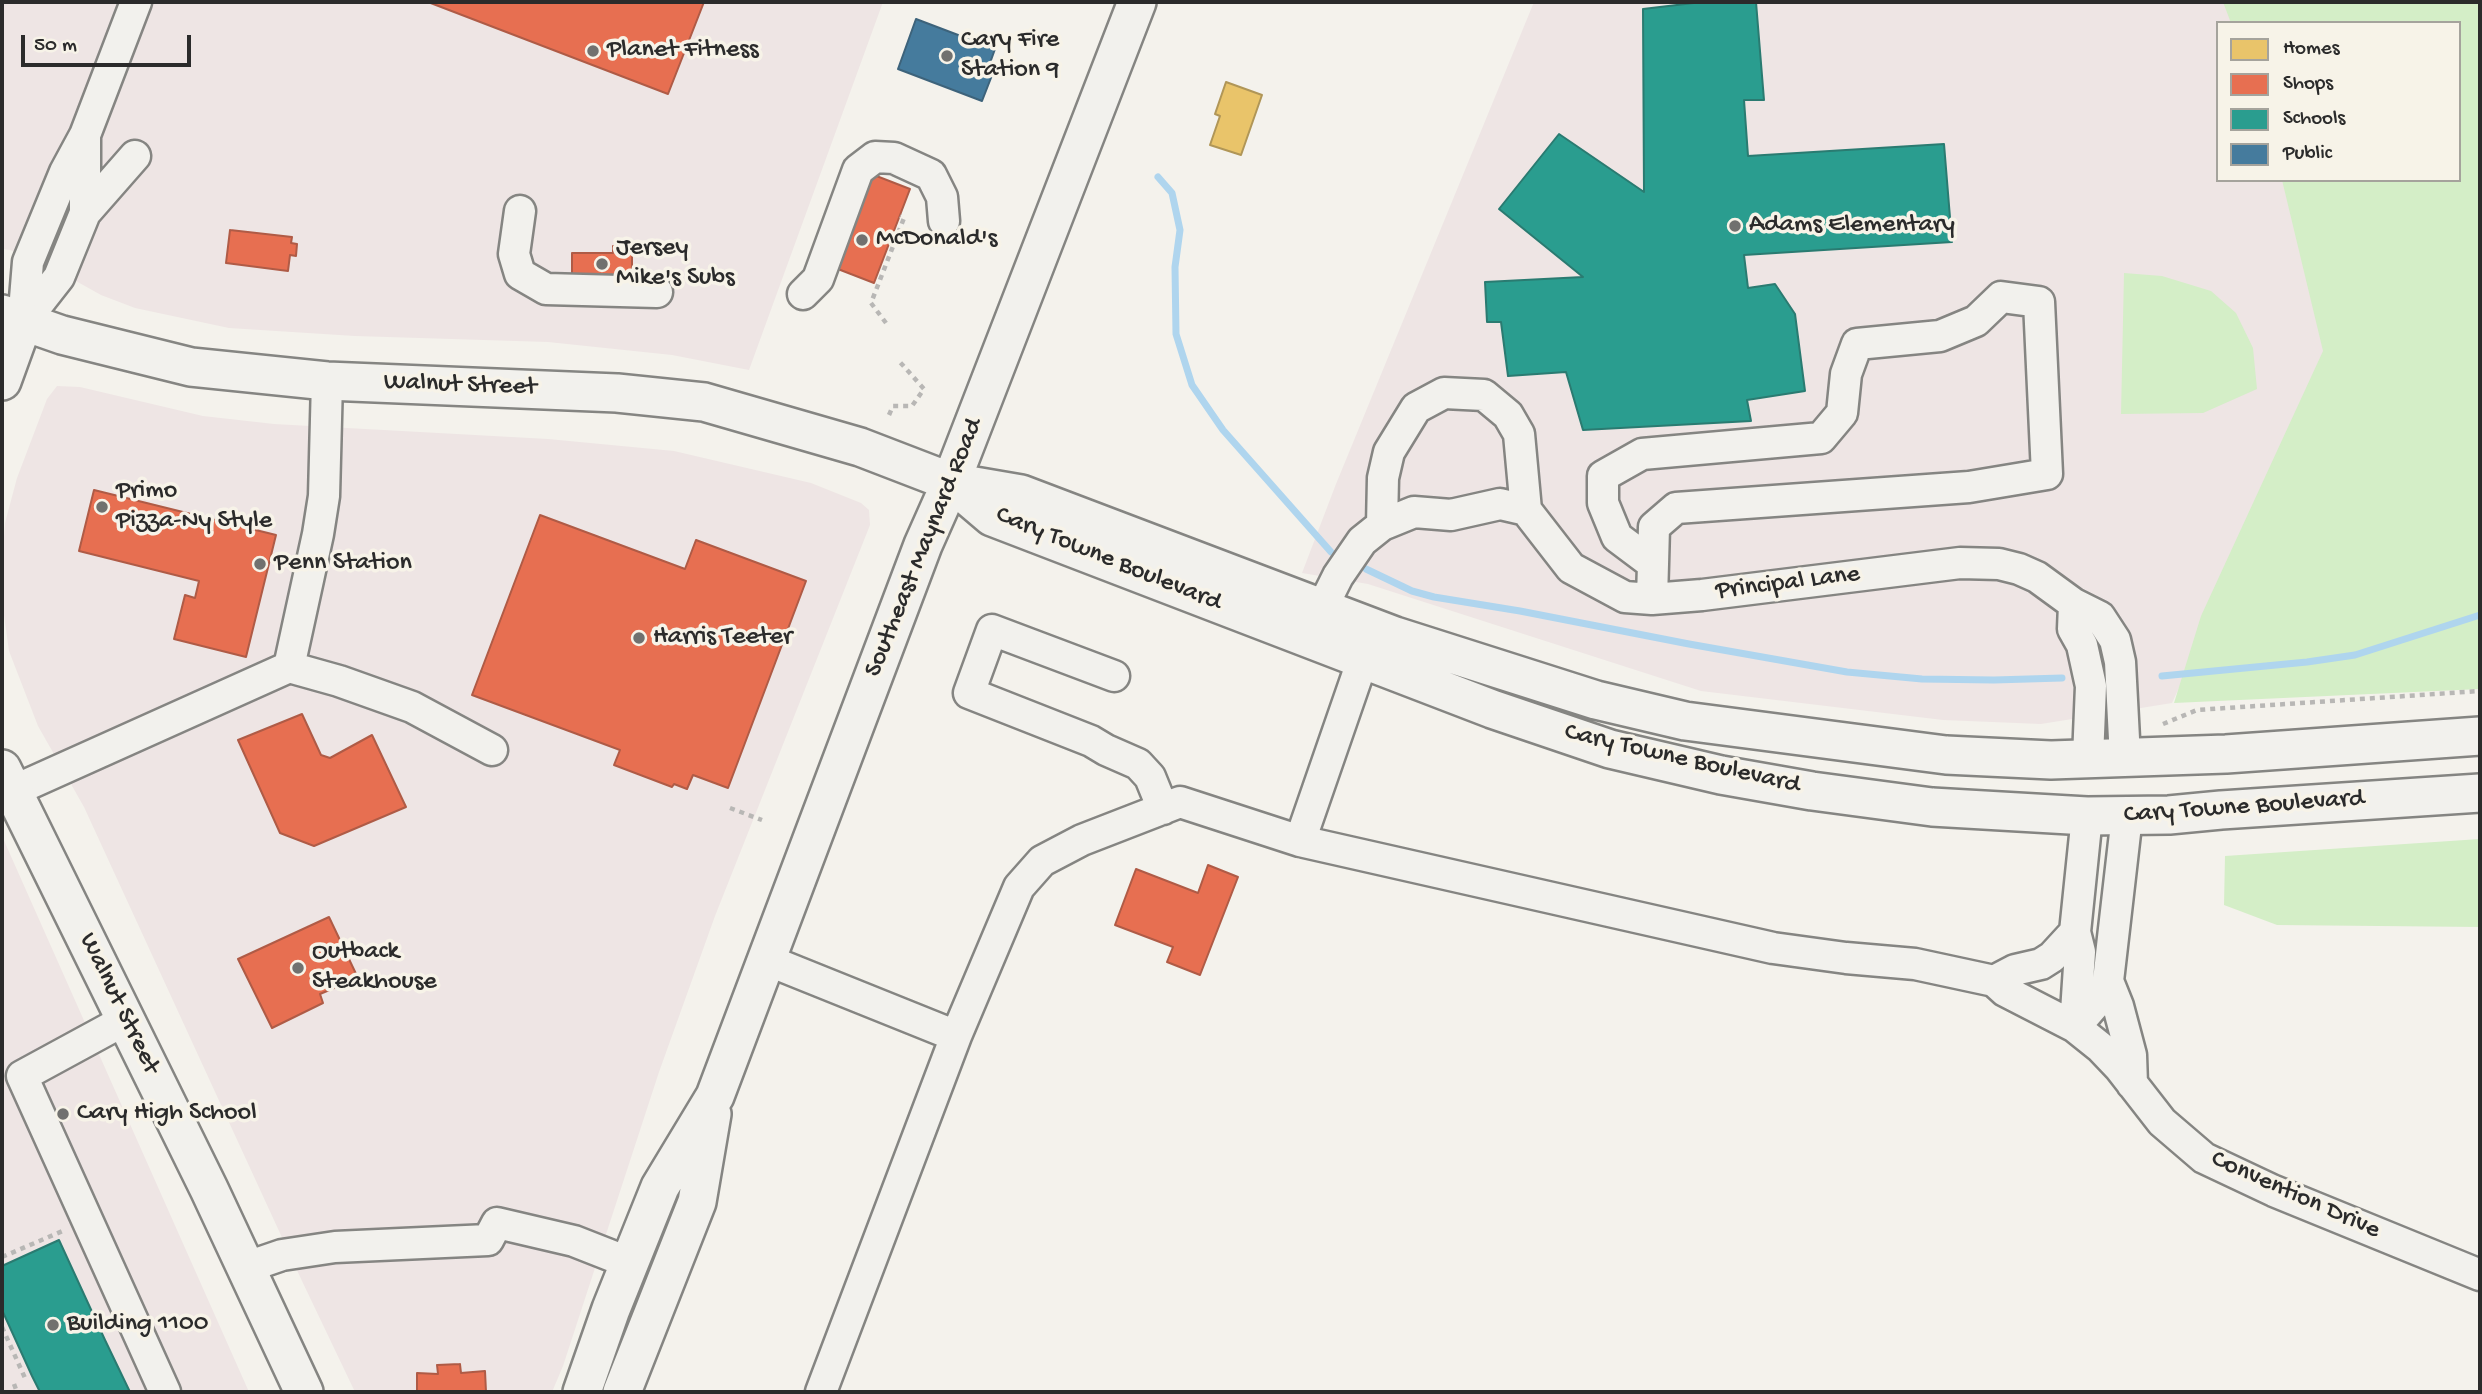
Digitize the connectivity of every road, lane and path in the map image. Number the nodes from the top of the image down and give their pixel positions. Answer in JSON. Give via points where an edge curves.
{"nodes":[{"id":1,"x":136,"y":2,"type":"edge"},
{"id":2,"x":1137,"y":2,"type":"edge"},
{"id":3,"x":85,"y":135,"type":"junction"},
{"id":4,"x":135,"y":156,"type":"dead end"},
{"id":5,"x":520,"y":211,"type":"dead end"},
{"id":6,"x":85,"y":213,"type":"junction"},
{"id":7,"x":900,"y":216,"type":"dead end"},
{"id":8,"x":944,"y":221,"type":"dead end"},
{"id":9,"x":657,"y":292,"type":"dead end"},
{"id":10,"x":803,"y":294,"type":"dead end"},
{"id":11,"x":12,"y":319,"type":"edge"},
{"id":12,"x":886,"y":323,"type":"dead end"},
{"id":13,"x":899,"y":361,"type":"dead end"},
{"id":14,"x":2,"y":381,"type":"edge"},
{"id":15,"x":327,"y":382,"type":"junction"},
{"id":16,"x":889,"y":415,"type":"dead end"},
{"id":17,"x":951,"y":482,"type":"junction"},
{"id":18,"x":1526,"y":510,"type":"junction"},
{"id":19,"x":1382,"y":525,"type":"junction"},
{"id":20,"x":1653,"y":564,"type":"junction"},
{"id":21,"x":1652,"y":600,"type":"junction"},
{"id":22,"x":2074,"y":604,"type":"junction"},
{"id":23,"x":1322,"y":608,"type":"junction"},
{"id":24,"x":1363,"y":660,"type":"junction"},
{"id":25,"x":289,"y":667,"type":"junction"},
{"id":26,"x":1114,"y":676,"type":"dead end"},
{"id":27,"x":2480,"y":691,"type":"edge"},
{"id":28,"x":2163,"y":724,"type":"dead end"},
{"id":29,"x":2480,"y":736,"type":"edge"},
{"id":30,"x":492,"y":750,"type":"dead end"},
{"id":31,"x":2088,"y":758,"type":"junction"},
{"id":32,"x":2125,"y":758,"type":"junction"},
{"id":33,"x":7,"y":780,"type":"edge"},
{"id":34,"x":2480,"y":793,"type":"edge"},
{"id":35,"x":730,"y":808,"type":"dead end"},
{"id":36,"x":1163,"y":809,"type":"junction"},
{"id":37,"x":2087,"y":816,"type":"junction"},
{"id":38,"x":2127,"y":816,"type":"junction"},
{"id":39,"x":762,"y":820,"type":"dead end"},
{"id":40,"x":1300,"y":841,"type":"junction"},
{"id":41,"x":2075,"y":932,"type":"junction"},
{"id":42,"x":767,"y":960,"type":"junction"},
{"id":43,"x":1994,"y":981,"type":"junction"},
{"id":44,"x":2108,"y":981,"type":"junction"},
{"id":45,"x":125,"y":1020,"type":"junction"},
{"id":46,"x":2075,"y":1027,"type":"junction"},
{"id":47,"x":956,"y":1036,"type":"junction"},
{"id":48,"x":2132,"y":1084,"type":"junction"},
{"id":49,"x":715,"y":1096,"type":"junction"},
{"id":50,"x":72,"y":1228,"type":"dead end"},
{"id":51,"x":2,"y":1257,"type":"edge"},
{"id":52,"x":630,"y":1263,"type":"junction"},
{"id":53,"x":247,"y":1268,"type":"junction"},
{"id":54,"x":2480,"y":1275,"type":"edge"},
{"id":55,"x":2,"y":1327,"type":"edge"},
{"id":56,"x":26,"y":1378,"type":"dead end"},
{"id":57,"x":13,"y":1384,"type":"dead end"},
{"id":58,"x":18,"y":1392,"type":"edge"},
{"id":59,"x":164,"y":1392,"type":"edge"},
{"id":60,"x":304,"y":1392,"type":"edge"},
{"id":61,"x":582,"y":1392,"type":"edge"},
{"id":62,"x":622,"y":1392,"type":"edge"},
{"id":63,"x":821,"y":1392,"type":"edge"}],
"edges":[{"from":1,"to":3,"type":"street"},
{"from":2,"to":17,"type":"main road","name":"Southeast Maynard Road"},
{"from":3,"to":6,"type":"street"},
{"from":3,"to":11,"type":"street","via":[[28,262]]},
{"from":4,"to":6,"type":"street"},
{"from":5,"to":9,"type":"street","via":[[514,254],[520,274],[546,289]]},
{"from":6,"to":11,"type":"street","via":[[59,277]]},
{"from":7,"to":12,"type":"path","via":[[904,218],[871,303]]},
{"from":8,"to":10,"type":"street","via":[[942,197],[931,175],[894,158],[875,157],[858,170],[818,279]]},
{"from":11,"to":14,"type":"main road"},
{"from":11,"to":15,"type":"main road","name":"Walnut Street","via":[[191,367]]},
{"from":13,"to":16,"type":"path","via":[[924,389],[912,406],[893,406]]},
{"from":15,"to":17,"type":"main road","name":"Walnut Street","via":[[617,393],[704,402],[860,447]]},
{"from":15,"to":25,"type":"street","via":[[324,496]]},
{"from":17,"to":23,"type":"main road","name":"Cary Towne Boulevard","via":[[1021,494]]},
{"from":17,"to":24,"type":"main road","name":"Cary Towne Boulevard","via":[[992,517]]},
{"from":17,"to":42,"type":"main road","name":"Southeast Maynard Road"},
{"from":18,"to":19,"type":"street","via":[[1500,504],[1451,515],[1414,512]]},
{"from":18,"to":19,"type":"street","via":[[1519,435],[1508,415],[1484,395],[1444,393],[1416,408],[1389,452]]},
{"from":18,"to":21,"type":"street","name":"Principal Lane","via":[[1571,568],[1625,597]]},
{"from":19,"to":23,"type":"street","via":[[1362,541]]},
{"from":20,"to":20,"type":"street","via":[[1654,527],[1676,508],[1969,487],[2047,474],[2039,302],[2001,297],[1976,321],[1940,336],[1857,344],[1846,374],[1842,413],[1821,439],[1642,454],[1604,476],[1603,503],[1617,537]]},
{"from":20,"to":21,"type":"street"},
{"from":21,"to":22,"type":"street","name":"Principal Lane","via":[[1960,563],[2019,569]]},
{"from":22,"to":31,"type":"street","via":[[2073,629],[2091,686]]},
{"from":22,"to":32,"type":"street","name":"Principal Lane","via":[[2100,617],[2115,640]]},
{"from":23,"to":31,"type":"main road","name":"Cary Towne Boulevard","via":[[1583,696],[1685,721],[1946,755]]},
{"from":24,"to":37,"type":"main road","name":"Cary Towne Boulevard","via":[[1597,744],[1721,775],[1932,807]]},
{"from":24,"to":40,"type":"street"},
{"from":25,"to":30,"type":"street","via":[[412,707]]},
{"from":25,"to":33,"type":"street"},
{"from":26,"to":36,"type":"street","via":[[992,631],[970,693],[1138,764],[1150,777]]},
{"from":27,"to":28,"type":"path","via":[[2197,710]]},
{"from":29,"to":32,"type":"main road","name":"Cary Towne Boulevard"},
{"from":31,"to":32,"type":"main road","name":"Cary Towne Boulevard"},
{"from":31,"to":37,"type":"main road"},
{"from":32,"to":38,"type":"main road"},
{"from":33,"to":45,"type":"main road","name":"Walnut Street"},
{"from":34,"to":38,"type":"main road","name":"Cary Towne Boulevard"},
{"from":35,"to":39,"type":"path"},
{"from":36,"to":40,"type":"street","via":[[1180,802]]},
{"from":36,"to":47,"type":"street","via":[[1082,840],[1042,861],[1019,887]]},
{"from":37,"to":38,"type":"main road","name":"Cary Towne Boulevard"},
{"from":37,"to":41,"type":"street"},
{"from":38,"to":44,"type":"street"},
{"from":40,"to":43,"type":"street","via":[[1773,948],[1915,964]]},
{"from":41,"to":43,"type":"street","via":[[2041,964]]},
{"from":41,"to":46,"type":"street","via":[[2080,952]]},
{"from":42,"to":47,"type":"street"},
{"from":42,"to":49,"type":"main road","name":"Southeast Maynard Road"},
{"from":43,"to":46,"type":"street","name":"Convention Drive","via":[[2004,991]]},
{"from":44,"to":46,"type":"street","via":[[2101,997]]},
{"from":44,"to":48,"type":"street","via":[[2131,1055]]},
{"from":45,"to":53,"type":"main road","name":"Walnut Street"},
{"from":45,"to":59,"type":"street","via":[[22,1076]]},
{"from":46,"to":48,"type":"street","name":"Convention Drive","via":[[2100,1047]]},
{"from":47,"to":63,"type":"street"},
{"from":48,"to":54,"type":"street","name":"Convention Drive","via":[[2162,1122],[2225,1170]]},
{"from":49,"to":52,"type":"main road","name":"Southeast Maynard Road","via":[[660,1187]]},
{"from":49,"to":62,"type":"main road","name":"Southeast Maynard Road","via":[[698,1202]]},
{"from":50,"to":51,"type":"path"},
{"from":52,"to":53,"type":"street","via":[[574,1241],[497,1223],[488,1240],[335,1247],[282,1255]]},
{"from":52,"to":61,"type":"main road","name":"Southeast Maynard Road"},
{"from":53,"to":60,"type":"main road","name":"Walnut Street"},
{"from":55,"to":56,"type":"path"},
{"from":57,"to":58,"type":"path"}]}
